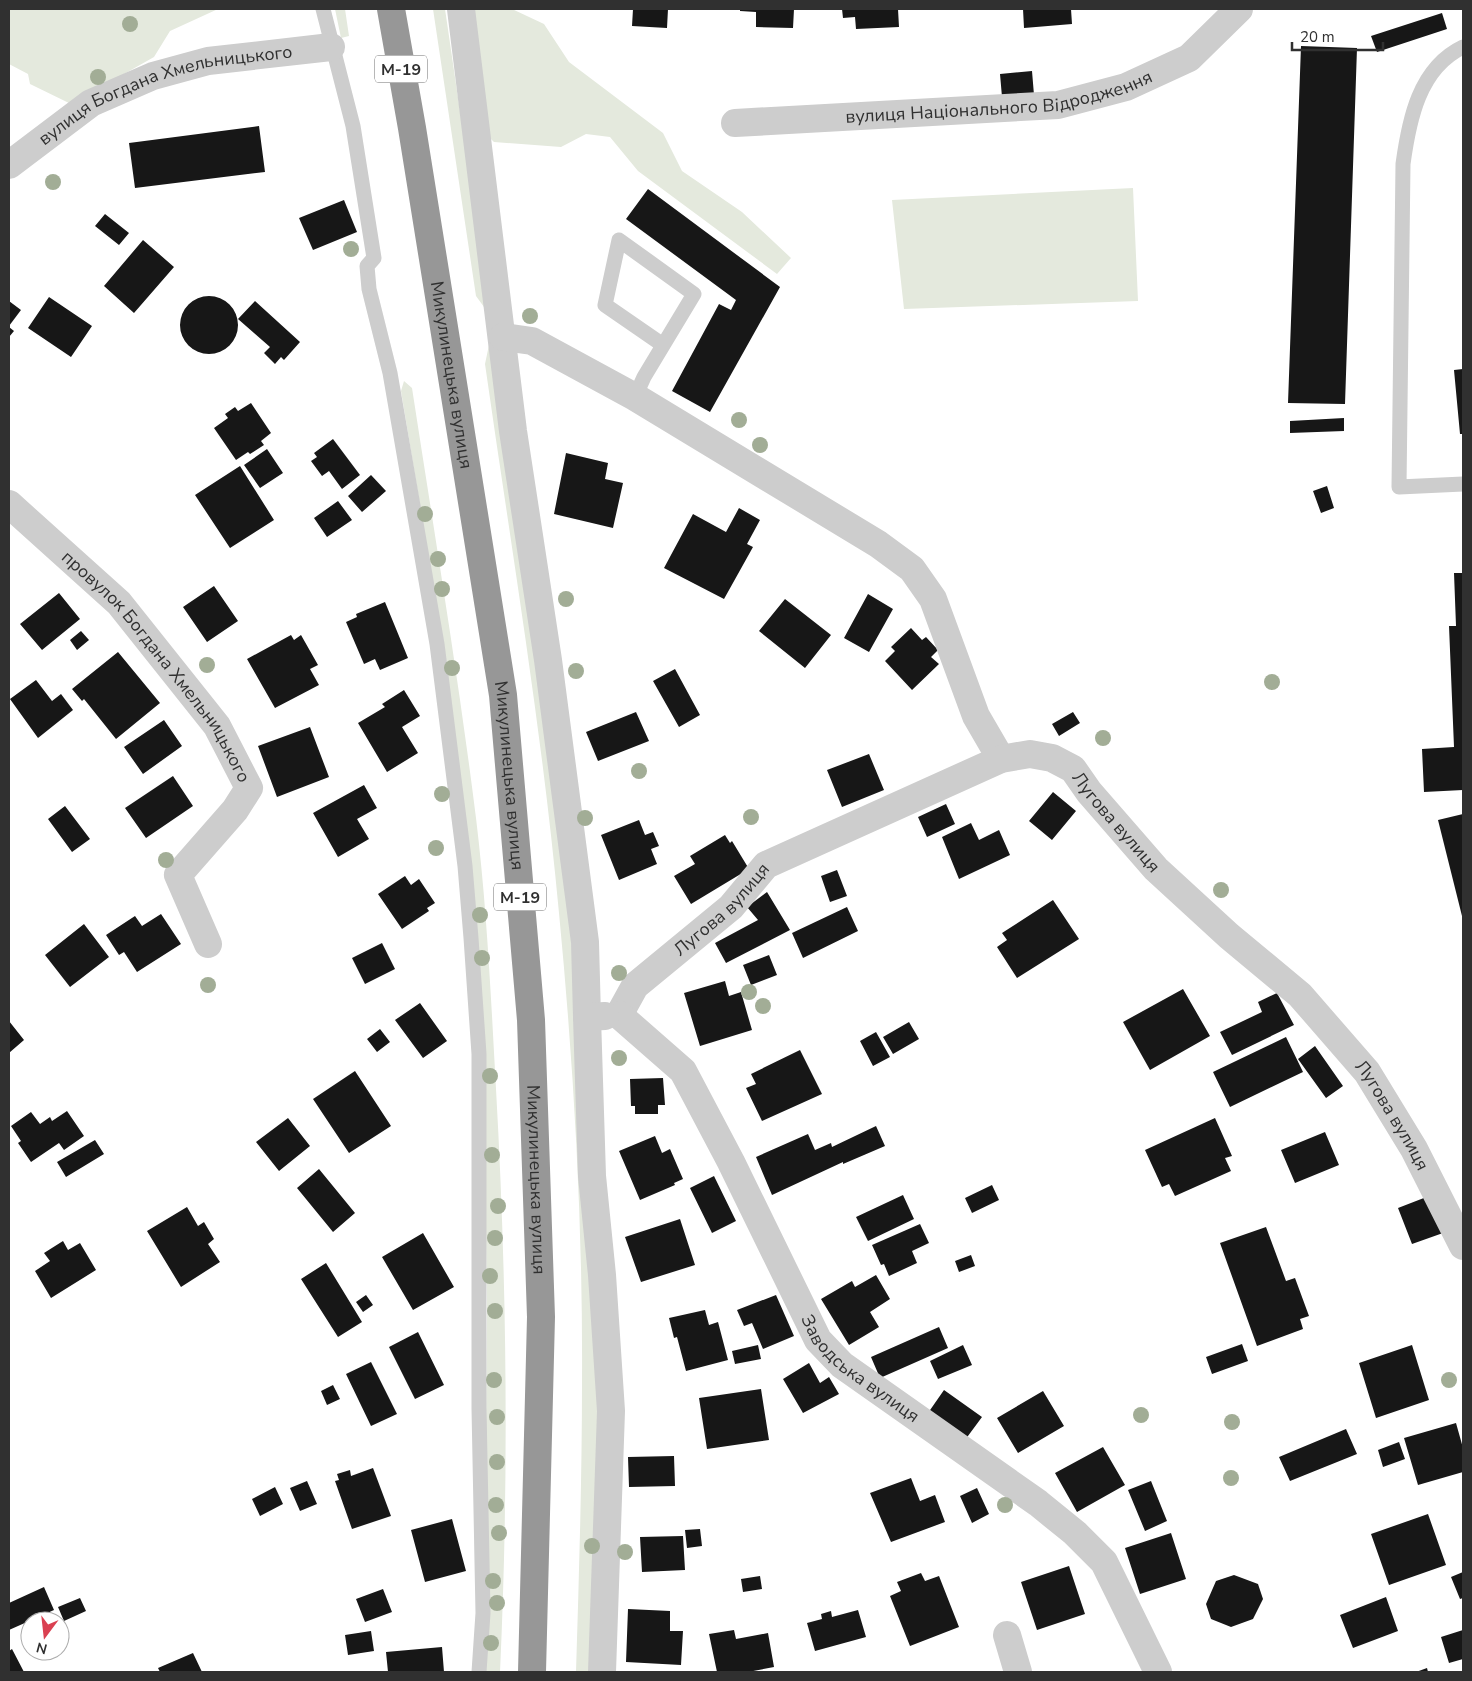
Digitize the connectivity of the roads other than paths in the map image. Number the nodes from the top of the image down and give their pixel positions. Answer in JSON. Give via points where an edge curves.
{"nodes":[{"id":1,"x":323,"y":9,"type":"edge"},
{"id":2,"x":391,"y":9,"type":"edge"},
{"id":3,"x":461,"y":9,"type":"edge"},
{"id":4,"x":1239,"y":9,"type":"edge"},
{"id":5,"x":332,"y":47,"type":"junction"},
{"id":6,"x":1463,"y":47,"type":"edge"},
{"id":7,"x":735,"y":123,"type":"dead end"},
{"id":8,"x":9,"y":165,"type":"edge"},
{"id":9,"x":503,"y":336,"type":"junction"},
{"id":10,"x":663,"y":345,"type":"junction"},
{"id":11,"x":636,"y":397,"type":"junction"},
{"id":12,"x":1463,"y":484,"type":"edge"},
{"id":13,"x":9,"y":504,"type":"edge"},
{"id":14,"x":1001,"y":759,"type":"junction"},
{"id":15,"x":208,"y":944,"type":"dead end"},
{"id":16,"x":619,"y":1015,"type":"junction"},
{"id":17,"x":587,"y":1017,"type":"junction"},
{"id":18,"x":1463,"y":1246,"type":"edge"},
{"id":19,"x":1006,"y":1635,"type":"dead end"},
{"id":20,"x":479,"y":1672,"type":"edge"},
{"id":21,"x":532,"y":1672,"type":"edge"},
{"id":22,"x":602,"y":1672,"type":"edge"},
{"id":23,"x":1018,"y":1672,"type":"edge"},
{"id":24,"x":1158,"y":1672,"type":"edge"}],
"edges":[{"from":1,"to":5,"type":"lane"},
{"from":2,"to":21,"type":"highway","name":"Микулинецька вулиця","number":"М-19","via":[[502,695],[530,1010],[541,1317]]},
{"from":3,"to":9,"type":"street"},
{"from":4,"to":7,"type":"street","name":"вулиця Національного Відродження","via":[[1189,58],[1126,86],[1058,105]]},
{"from":5,"to":8,"type":"street","name":"вулиця Богдана Хмельницького","via":[[208,62],[153,76],[91,103]]},
{"from":5,"to":20,"type":"lane","via":[[353,126],[374,258],[368,266],[369,289],[390,373],[437,644],[465,866],[479,1054],[479,1408],[484,1613]]},
{"from":6,"to":12,"type":"lane","via":[[1451,53],[1426,79],[1409,124],[1403,164],[1399,487]]},
{"from":9,"to":11,"type":"street","via":[[532,342]]},
{"from":9,"to":17,"type":"street","via":[[585,942]]},
{"from":10,"to":10,"type":"lane","via":[[694,294],[619,240],[605,305]]},
{"from":10,"to":11,"type":"lane"},
{"from":11,"to":14,"type":"street","via":[[878,544],[912,569],[933,599],[976,716]]},
{"from":13,"to":15,"type":"street","name":"провулок Богдана Хмельницького","via":[[119,603],[217,726],[249,788],[235,810],[178,875]]},
{"from":14,"to":16,"type":"street","name":"Лугова вулиця","via":[[766,865],[731,907],[635,986]]},
{"from":14,"to":18,"type":"street","name":"Лугова вулиця","via":[[1030,754],[1052,758],[1073,769],[1156,869],[1300,995],[1367,1072],[1414,1149]]},
{"from":16,"to":17,"type":"street"},
{"from":16,"to":24,"type":"street","name":"Заводська вулиця","via":[[683,1071],[818,1340],[842,1364],[1038,1503],[1104,1562]]},
{"from":17,"to":22,"type":"street","via":[[592,1176],[611,1411]]},
{"from":19,"to":23,"type":"street"}]}
